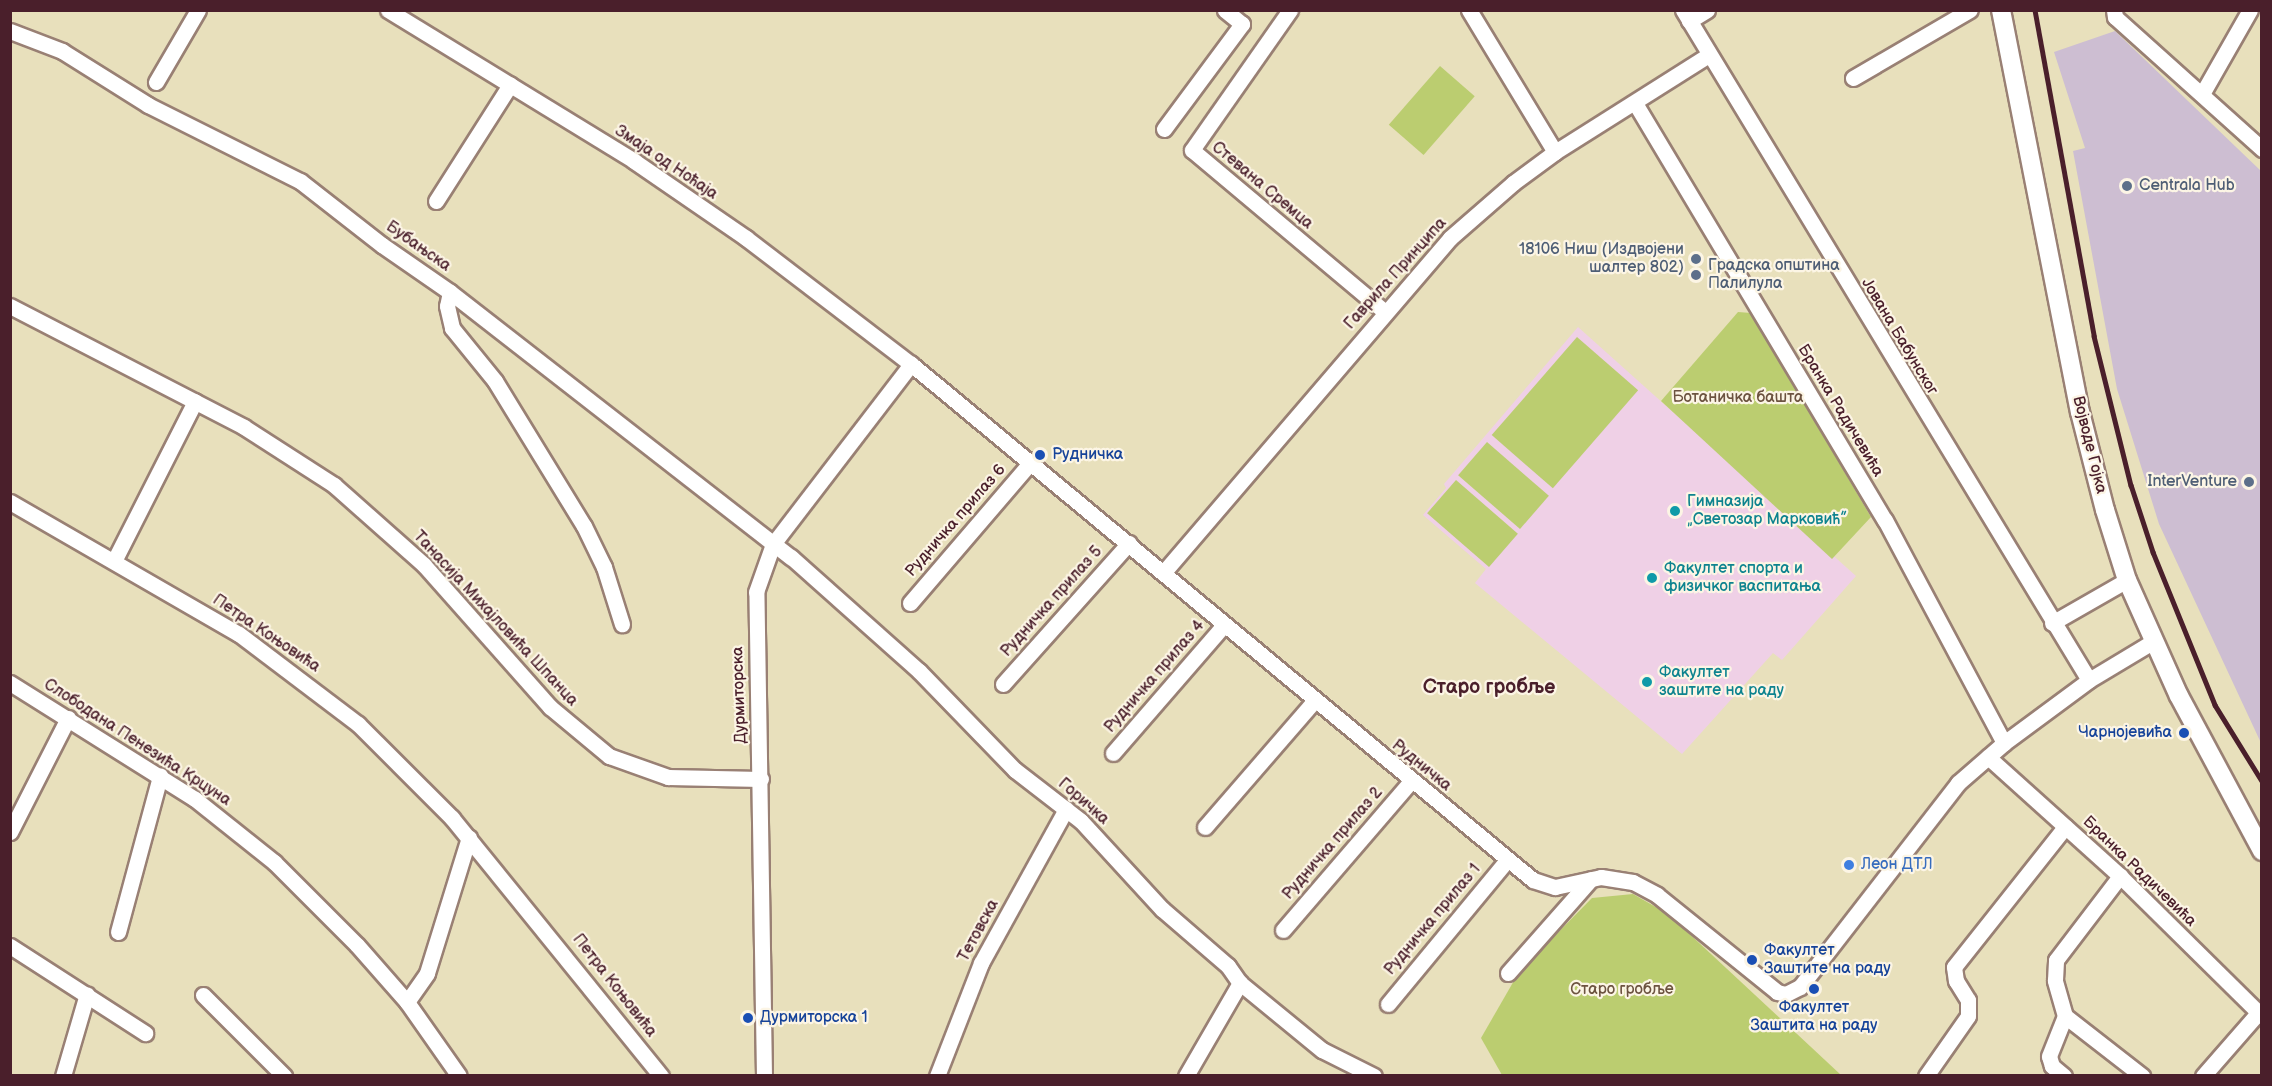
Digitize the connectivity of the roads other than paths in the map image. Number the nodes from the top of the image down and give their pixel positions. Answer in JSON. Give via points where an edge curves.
{"nodes":[{"id":1,"x":198,"y":10,"type":"edge"},
{"id":2,"x":388,"y":10,"type":"edge"},
{"id":3,"x":1225,"y":10,"type":"edge"},
{"id":4,"x":1290,"y":10,"type":"edge"},
{"id":5,"x":1469,"y":10,"type":"edge"},
{"id":6,"x":1707,"y":10,"type":"edge"},
{"id":7,"x":1970,"y":10,"type":"edge"},
{"id":8,"x":2001,"y":10,"type":"edge"},
{"id":9,"x":2250,"y":10,"type":"edge"},
{"id":10,"x":2114,"y":14,"type":"edge"},
{"id":11,"x":1686,"y":16,"type":"edge"},
{"id":12,"x":10,"y":31,"type":"edge"},
{"id":13,"x":1707,"y":56,"type":"junction"},
{"id":14,"x":1853,"y":78,"type":"dead end"},
{"id":15,"x":156,"y":82,"type":"dead end"},
{"id":16,"x":510,"y":85,"type":"junction"},
{"id":17,"x":2202,"y":94,"type":"junction"},
{"id":18,"x":1635,"y":103,"type":"junction"},
{"id":19,"x":1164,"y":129,"type":"dead end"},
{"id":20,"x":2262,"y":149,"type":"edge"},
{"id":21,"x":1555,"y":152,"type":"junction"},
{"id":22,"x":436,"y":201,"type":"dead end"},
{"id":23,"x":450,"y":292,"type":"junction"},
{"id":24,"x":10,"y":306,"type":"edge"},
{"id":25,"x":1385,"y":312,"type":"junction"},
{"id":26,"x":911,"y":364,"type":"junction"},
{"id":27,"x":195,"y":401,"type":"junction"},
{"id":28,"x":1030,"y":462,"type":"junction"},
{"id":29,"x":10,"y":502,"type":"edge"},
{"id":30,"x":1129,"y":543,"type":"junction"},
{"id":31,"x":773,"y":544,"type":"junction"},
{"id":32,"x":114,"y":561,"type":"junction"},
{"id":33,"x":1163,"y":573,"type":"junction"},
{"id":34,"x":2127,"y":580,"type":"junction"},
{"id":35,"x":910,"y":603,"type":"dead end"},
{"id":36,"x":2052,"y":623,"type":"junction"},
{"id":37,"x":622,"y":624,"type":"dead end"},
{"id":38,"x":1224,"y":625,"type":"junction"},
{"id":39,"x":2154,"y":641,"type":"junction"},
{"id":40,"x":2089,"y":680,"type":"junction"},
{"id":41,"x":10,"y":683,"type":"edge"},
{"id":42,"x":1003,"y":684,"type":"dead end"},
{"id":43,"x":1314,"y":701,"type":"junction"},
{"id":44,"x":68,"y":718,"type":"junction"},
{"id":45,"x":2004,"y":743,"type":"junction"},
{"id":46,"x":1113,"y":753,"type":"dead end"},
{"id":47,"x":1988,"y":757,"type":"junction"},
{"id":48,"x":160,"y":776,"type":"junction"},
{"id":49,"x":760,"y":779,"type":"junction"},
{"id":50,"x":1411,"y":782,"type":"junction"},
{"id":51,"x":1066,"y":809,"type":"junction"},
{"id":52,"x":1205,"y":827,"type":"dead end"},
{"id":53,"x":2065,"y":827,"type":"junction"},
{"id":54,"x":10,"y":832,"type":"edge"},
{"id":55,"x":469,"y":837,"type":"junction"},
{"id":56,"x":2262,"y":851,"type":"edge"},
{"id":57,"x":1507,"y":860,"type":"junction"},
{"id":58,"x":2120,"y":876,"type":"junction"},
{"id":59,"x":1592,"y":879,"type":"junction"},
{"id":60,"x":1283,"y":930,"type":"dead end"},
{"id":61,"x":118,"y":932,"type":"dead end"},
{"id":62,"x":10,"y":946,"type":"edge"},
{"id":63,"x":1509,"y":974,"type":"dead end"},
{"id":64,"x":1240,"y":983,"type":"junction"},
{"id":65,"x":87,"y":994,"type":"junction"},
{"id":66,"x":203,"y":995,"type":"dead end"},
{"id":67,"x":407,"y":1002,"type":"junction"},
{"id":68,"x":1388,"y":1004,"type":"dead end"},
{"id":69,"x":2260,"y":1014,"type":"edge"},
{"id":70,"x":2065,"y":1016,"type":"junction"},
{"id":71,"x":145,"y":1033,"type":"dead end"},
{"id":72,"x":63,"y":1076,"type":"edge"},
{"id":73,"x":284,"y":1076,"type":"edge"},
{"id":74,"x":459,"y":1076,"type":"edge"},
{"id":75,"x":661,"y":1076,"type":"edge"},
{"id":76,"x":764,"y":1076,"type":"edge"},
{"id":77,"x":937,"y":1076,"type":"edge"},
{"id":78,"x":1186,"y":1076,"type":"edge"},
{"id":79,"x":1374,"y":1076,"type":"edge"},
{"id":80,"x":1926,"y":1076,"type":"edge"},
{"id":81,"x":2064,"y":1076,"type":"edge"},
{"id":82,"x":2142,"y":1076,"type":"edge"},
{"id":83,"x":2203,"y":1076,"type":"edge"}],
"edges":[{"from":1,"to":15,"type":"street"},
{"from":2,"to":16,"type":"street","name":"Змаја од Ноћаја"},
{"from":3,"to":19,"type":"street","via":[[1242,24]]},
{"from":4,"to":25,"type":"street","name":"Стевана Сремца","via":[[1192,150]]},
{"from":5,"to":21,"type":"street"},
{"from":6,"to":11,"type":"street"},
{"from":7,"to":14,"type":"street"},
{"from":8,"to":34,"type":"street","name":"Војводе Гојка","via":[[2080,412]]},
{"from":9,"to":17,"type":"street"},
{"from":10,"to":17,"type":"street"},
{"from":11,"to":13,"type":"street","name":"Јована Бабунског"},
{"from":12,"to":23,"type":"street","name":"Бубањска","via":[[62,51],[148,105],[300,181]]},
{"from":13,"to":18,"type":"street","name":"Гаврила Принципа"},
{"from":13,"to":36,"type":"street","name":"Јована Бабунског"},
{"from":16,"to":22,"type":"street"},
{"from":16,"to":26,"type":"street","name":"Змаја од Ноћаја","via":[[634,161],[746,238]]},
{"from":17,"to":20,"type":"street"},
{"from":18,"to":21,"type":"street","name":"Гаврила Принципа"},
{"from":18,"to":45,"type":"street","name":"Бранка Радичевића","via":[[1884,520]]},
{"from":21,"to":25,"type":"street","name":"Гаврила Принципа","via":[[1450,238]]},
{"from":23,"to":31,"type":"street","name":"Бубањска"},
{"from":23,"to":37,"type":"street","via":[[447,306],[452,328],[495,381],[584,526],[604,567]]},
{"from":24,"to":27,"type":"street","name":"Танасија Михајловића Шпанца"},
{"from":25,"to":33,"type":"street","name":"Гаврила Принципа"},
{"from":26,"to":28,"type":"street","name":"Рудничка"},
{"from":26,"to":31,"type":"street","name":"Дурмиторска"},
{"from":27,"to":32,"type":"street"},
{"from":27,"to":49,"type":"street","name":"Танасија Михајловића Шпанца","via":[[286,453],[360,505],[424,565],[550,707],[593,746],[627,765],[668,777]]},
{"from":28,"to":30,"type":"street","name":"Рудничка"},
{"from":28,"to":35,"type":"street","name":"Рудничка прилаз 6"},
{"from":29,"to":32,"type":"street","name":"Петра Коњовића"},
{"from":30,"to":33,"type":"street","name":"Рудничка"},
{"from":30,"to":42,"type":"street","name":"Рудничка прилаз 5"},
{"from":31,"to":49,"type":"street","name":"Дурмиторска","via":[[761,571],[754,611]]},
{"from":31,"to":51,"type":"street","name":"Горичка","via":[[919,671],[1015,770]]},
{"from":32,"to":55,"type":"street","name":"Петра Коњовића","via":[[239,634],[331,701],[408,770]]},
{"from":33,"to":38,"type":"street","name":"Рудничка"},
{"from":34,"to":36,"type":"street"},
{"from":34,"to":39,"type":"street","name":"Војводе Гојка"},
{"from":36,"to":40,"type":"street","name":"Јована Бабунског"},
{"from":38,"to":43,"type":"street","name":"Рудничка"},
{"from":38,"to":46,"type":"street","name":"Рудничка прилаз 4"},
{"from":39,"to":40,"type":"street"},
{"from":39,"to":56,"type":"street","name":"Војводе Гојка","via":[[2206,751]]},
{"from":40,"to":45,"type":"street"},
{"from":41,"to":44,"type":"street","name":"Слободана Пенезића Крцуна"},
{"from":43,"to":50,"type":"street","name":"Рудничка"},
{"from":43,"to":52,"type":"street"},
{"from":44,"to":48,"type":"street","name":"Слободана Пенезића Крцуна"},
{"from":44,"to":54,"type":"street"},
{"from":45,"to":47,"type":"street"},
{"from":47,"to":53,"type":"street","name":"Бранка Радичевића"},
{"from":47,"to":59,"type":"street","name":"Рудничка","via":[[1958,783],[1800,987],[1786,994],[1777,992],[1646,888],[1623,879]]},
{"from":48,"to":61,"type":"street"},
{"from":48,"to":67,"type":"street","name":"Слободана Пенезића Крцуна","via":[[231,826],[300,886]]},
{"from":49,"to":76,"type":"street","name":"Дурмиторска"},
{"from":50,"to":57,"type":"street","name":"Рудничка"},
{"from":50,"to":60,"type":"street","name":"Рудничка прилаз 2"},
{"from":51,"to":64,"type":"street","name":"Горичка","via":[[1176,923],[1228,966]]},
{"from":51,"to":77,"type":"street","name":"Тетовска","via":[[981,963]]},
{"from":53,"to":58,"type":"street","name":"Бранка Радичевића"},
{"from":53,"to":80,"type":"street","via":[[1954,967],[1956,981],[1968,1000],[1968,1016]]},
{"from":55,"to":67,"type":"street","via":[[427,973]]},
{"from":55,"to":75,"type":"street","name":"Петра Коњовића"},
{"from":57,"to":59,"type":"street","name":"Рудничка","via":[[1548,887]]},
{"from":57,"to":68,"type":"street","name":"Рудничка прилаз 1"},
{"from":58,"to":69,"type":"street","name":"Бранка Радичевића"},
{"from":58,"to":70,"type":"street","via":[[2056,960],[2055,980]]},
{"from":59,"to":63,"type":"street"},
{"from":62,"to":65,"type":"street"},
{"from":64,"to":78,"type":"street"},
{"from":64,"to":79,"type":"street","name":"Горичка","via":[[1322,1050]]},
{"from":65,"to":71,"type":"street"},
{"from":65,"to":72,"type":"street"},
{"from":66,"to":73,"type":"street"},
{"from":67,"to":74,"type":"street","name":"Слободана Пенезића Крцуна"},
{"from":69,"to":83,"type":"street"},
{"from":70,"to":81,"type":"street","via":[[2049,1056],[2052,1066]]},
{"from":70,"to":82,"type":"street"}]}
